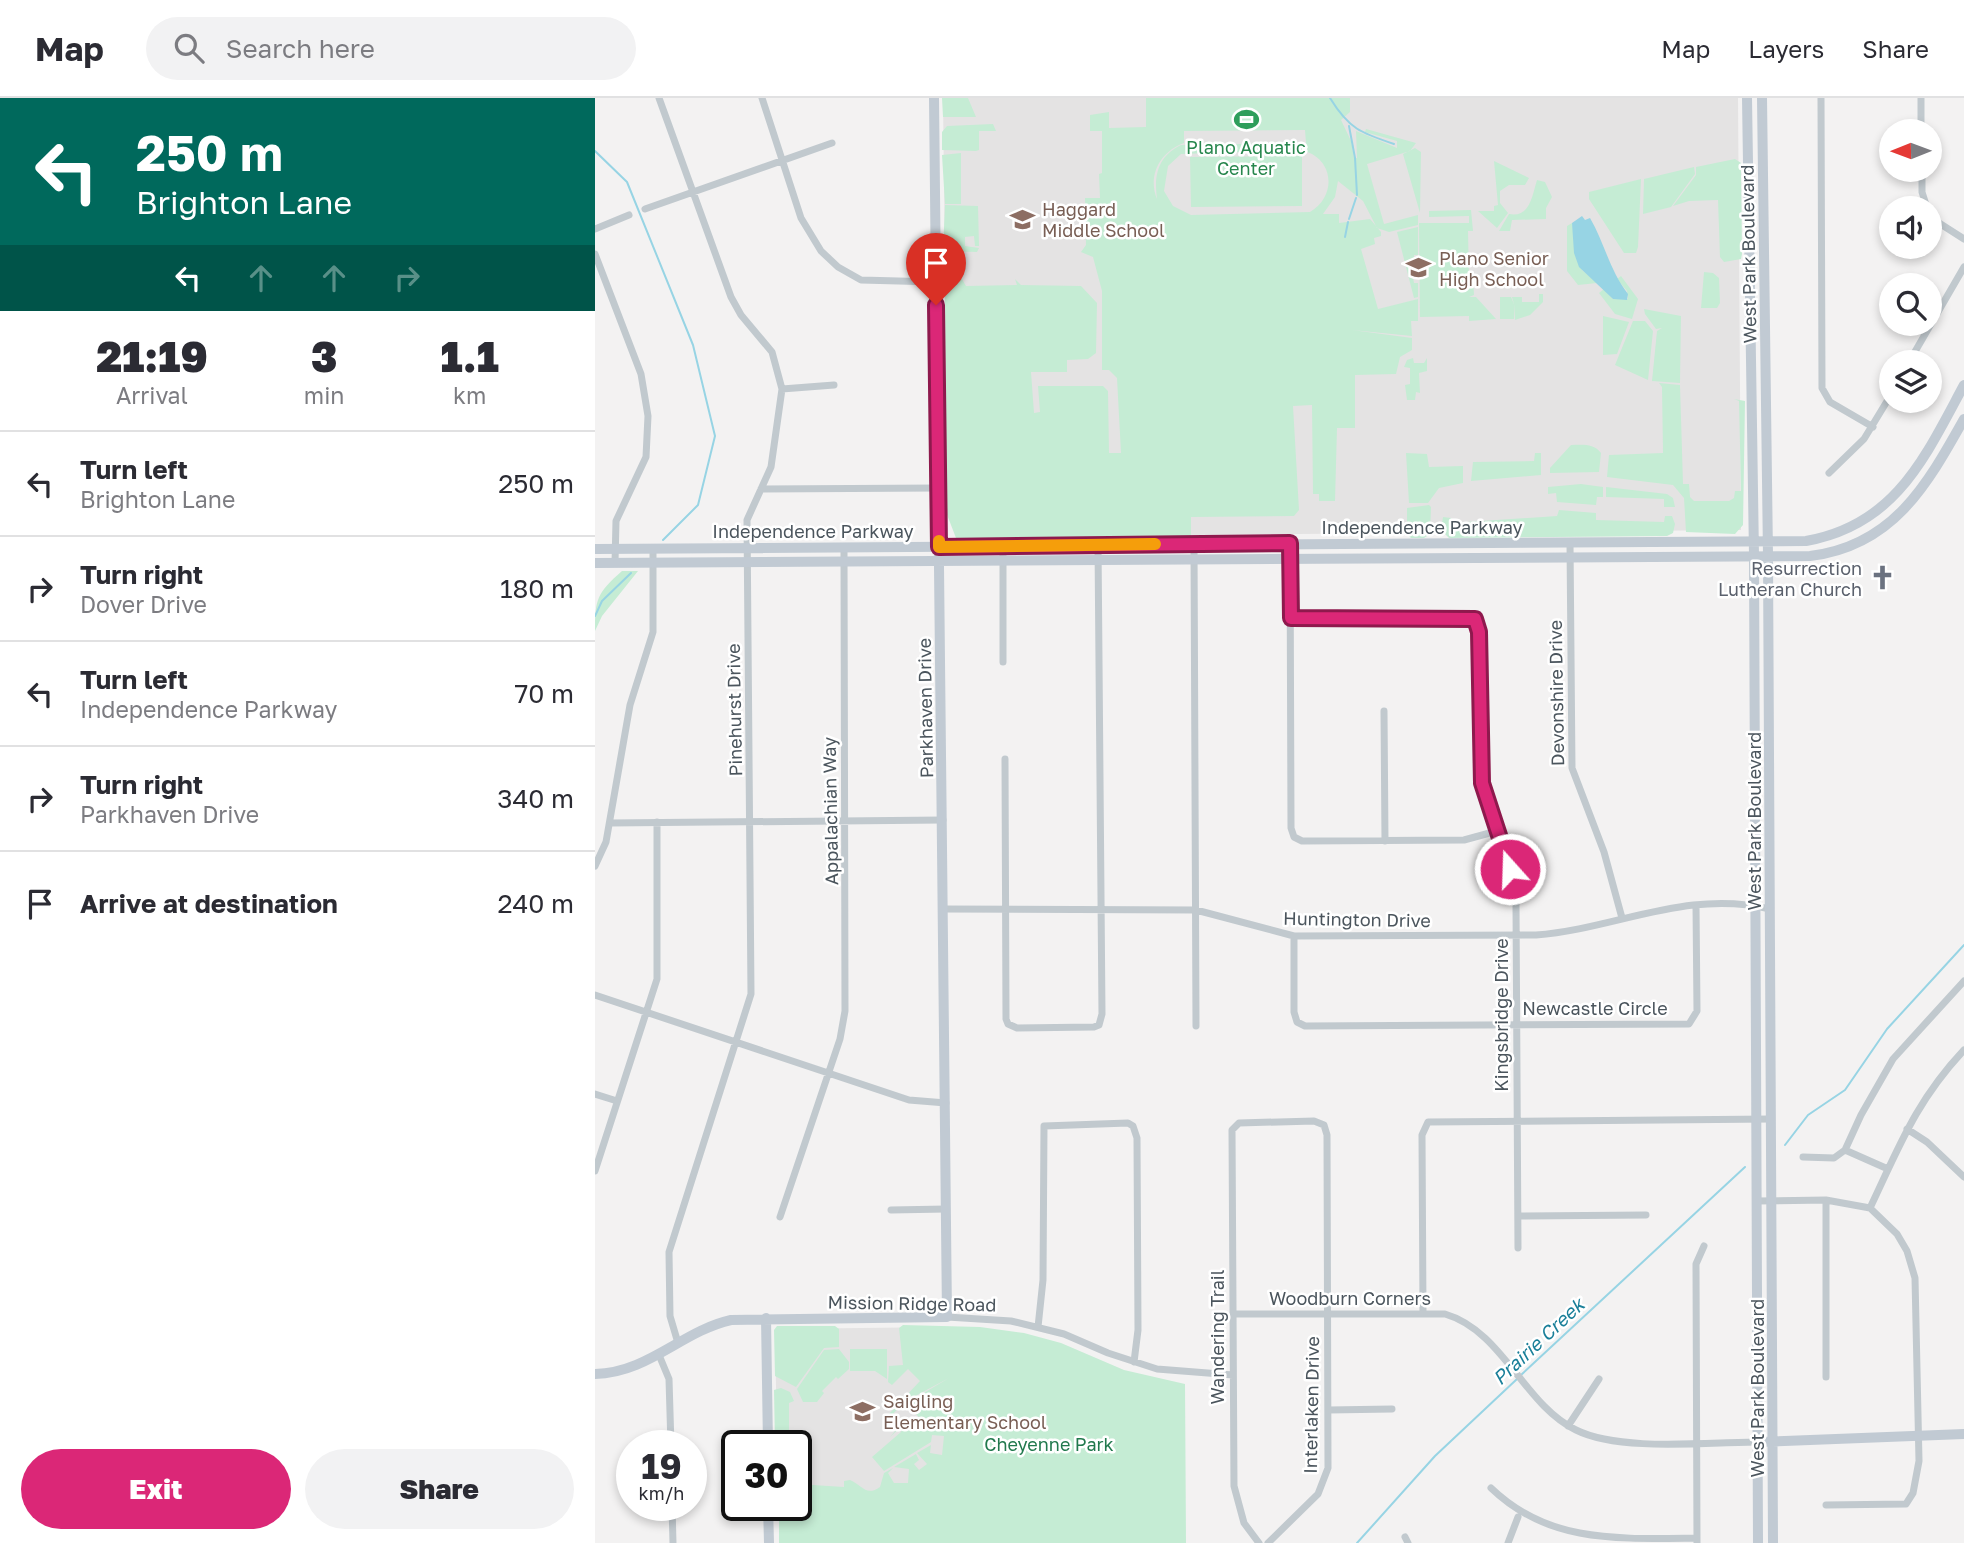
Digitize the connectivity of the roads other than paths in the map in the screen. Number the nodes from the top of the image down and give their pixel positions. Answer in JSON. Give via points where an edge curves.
{"nodes":[{"id":1,"x":659,"y":98,"type":"edge"},
{"id":2,"x":762,"y":98,"type":"edge"},
{"id":3,"x":934,"y":98,"type":"edge"},
{"id":4,"x":1747,"y":98,"type":"edge"},
{"id":5,"x":1762,"y":98,"type":"edge"},
{"id":6,"x":1822,"y":98,"type":"edge"},
{"id":7,"x":1921,"y":98,"type":"edge"},
{"id":8,"x":1921,"y":119,"type":"edge"},
{"id":9,"x":832,"y":143,"type":"dead end"},
{"id":10,"x":782,"y":161,"type":"junction"},
{"id":11,"x":693,"y":192,"type":"junction"},
{"id":12,"x":645,"y":209,"type":"dead end"},
{"id":13,"x":629,"y":215,"type":"dead end"},
{"id":14,"x":1942,"y":225,"type":"edge"},
{"id":15,"x":595,"y":229,"type":"edge"},
{"id":16,"x":1964,"y":239,"type":"edge"},
{"id":17,"x":595,"y":254,"type":"edge"},
{"id":18,"x":1964,"y":267,"type":"edge"},
{"id":19,"x":936,"y":282,"type":"junction"},
{"id":20,"x":1916,"y":350,"type":"edge"},
{"id":21,"x":834,"y":385,"type":"dead end"},
{"id":22,"x":1964,"y":385,"type":"edge"},
{"id":23,"x":782,"y":389,"type":"junction"},
{"id":24,"x":1880,"y":413,"type":"edge"},
{"id":25,"x":1964,"y":419,"type":"edge"},
{"id":26,"x":1873,"y":426,"type":"junction"},
{"id":27,"x":1829,"y":473,"type":"dead end"},
{"id":28,"x":939,"y":488,"type":"junction"},
{"id":29,"x":761,"y":489,"type":"junction"},
{"id":30,"x":1680,"y":542,"type":"junction"},
{"id":31,"x":1754,"y":542,"type":"junction"},
{"id":32,"x":1768,"y":542,"type":"junction"},
{"id":33,"x":1290,"y":543,"type":"junction"},
{"id":34,"x":1570,"y":543,"type":"junction"},
{"id":35,"x":1098,"y":544,"type":"junction"},
{"id":36,"x":1194,"y":544,"type":"junction"},
{"id":37,"x":1003,"y":546,"type":"junction"},
{"id":38,"x":843,"y":547,"type":"junction"},
{"id":39,"x":939,"y":547,"type":"junction"},
{"id":40,"x":615,"y":548,"type":"junction"},
{"id":41,"x":653,"y":548,"type":"junction"},
{"id":42,"x":747,"y":548,"type":"junction"},
{"id":43,"x":595,"y":549,"type":"edge"},
{"id":44,"x":1754,"y":556,"type":"junction"},
{"id":45,"x":1768,"y":556,"type":"junction"},
{"id":46,"x":1570,"y":557,"type":"junction"},
{"id":47,"x":1680,"y":557,"type":"junction"},
{"id":48,"x":1099,"y":559,"type":"junction"},
{"id":49,"x":1194,"y":559,"type":"junction"},
{"id":50,"x":1291,"y":559,"type":"junction"},
{"id":51,"x":1003,"y":560,"type":"junction"},
{"id":52,"x":844,"y":561,"type":"junction"},
{"id":53,"x":939,"y":561,"type":"junction"},
{"id":54,"x":748,"y":562,"type":"junction"},
{"id":55,"x":595,"y":563,"type":"edge"},
{"id":56,"x":615,"y":563,"type":"junction"},
{"id":57,"x":653,"y":563,"type":"junction"},
{"id":58,"x":1291,"y":618,"type":"junction"},
{"id":59,"x":1003,"y":662,"type":"dead end"},
{"id":60,"x":1384,"y":711,"type":"dead end"},
{"id":61,"x":1005,"y":760,"type":"dead end"},
{"id":62,"x":846,"y":820,"type":"junction"},
{"id":63,"x":943,"y":820,"type":"junction"},
{"id":64,"x":752,"y":821,"type":"junction"},
{"id":65,"x":610,"y":822,"type":"junction"},
{"id":66,"x":657,"y":822,"type":"junction"},
{"id":67,"x":1497,"y":831,"type":"junction"},
{"id":68,"x":1385,"y":841,"type":"junction"},
{"id":69,"x":595,"y":866,"type":"edge"},
{"id":70,"x":1696,"y":905,"type":"junction"},
{"id":71,"x":1755,"y":906,"type":"junction"},
{"id":72,"x":1101,"y":908,"type":"junction"},
{"id":73,"x":943,"y":909,"type":"junction"},
{"id":74,"x":1005,"y":909,"type":"junction"},
{"id":75,"x":1770,"y":909,"type":"junction"},
{"id":76,"x":1196,"y":910,"type":"junction"},
{"id":77,"x":1622,"y":918,"type":"junction"},
{"id":78,"x":1516,"y":935,"type":"junction"},
{"id":79,"x":1294,"y":936,"type":"junction"},
{"id":80,"x":1962,"y":987,"type":"edge"},
{"id":81,"x":595,"y":995,"type":"edge"},
{"id":82,"x":648,"y":1012,"type":"junction"},
{"id":83,"x":1516,"y":1025,"type":"junction"},
{"id":84,"x":1196,"y":1026,"type":"dead end"},
{"id":85,"x":738,"y":1042,"type":"junction"},
{"id":86,"x":1964,"y":1050,"type":"edge"},
{"id":87,"x":829,"y":1072,"type":"junction"},
{"id":88,"x":595,"y":1094,"type":"edge"},
{"id":89,"x":617,"y":1101,"type":"junction"},
{"id":90,"x":946,"y":1103,"type":"junction"},
{"id":91,"x":1756,"y":1119,"type":"junction"},
{"id":92,"x":1771,"y":1119,"type":"junction"},
{"id":93,"x":1517,"y":1120,"type":"junction"},
{"id":94,"x":1235,"y":1125,"type":"joint"},
{"id":95,"x":1907,"y":1129,"type":"junction"},
{"id":96,"x":1845,"y":1150,"type":"junction"},
{"id":97,"x":1803,"y":1157,"type":"dead end"},
{"id":98,"x":1888,"y":1169,"type":"junction"},
{"id":99,"x":595,"y":1171,"type":"edge"},
{"id":100,"x":1964,"y":1177,"type":"edge"},
{"id":101,"x":1826,"y":1200,"type":"junction"},
{"id":102,"x":1756,"y":1201,"type":"junction"},
{"id":103,"x":1771,"y":1201,"type":"junction"},
{"id":104,"x":1870,"y":1208,"type":"junction"},
{"id":105,"x":946,"y":1209,"type":"junction"},
{"id":106,"x":891,"y":1210,"type":"dead end"},
{"id":107,"x":1646,"y":1215,"type":"dead end"},
{"id":108,"x":1518,"y":1216,"type":"junction"},
{"id":109,"x":780,"y":1217,"type":"dead end"},
{"id":110,"x":1704,"y":1246,"type":"dead end"},
{"id":111,"x":1518,"y":1248,"type":"dead end"},
{"id":112,"x":1423,"y":1312,"type":"junction"},
{"id":113,"x":1328,"y":1313,"type":"junction"},
{"id":114,"x":1233,"y":1314,"type":"junction"},
{"id":115,"x":947,"y":1317,"type":"junction"},
{"id":116,"x":766,"y":1318,"type":"junction"},
{"id":117,"x":1038,"y":1327,"type":"junction"},
{"id":118,"x":678,"y":1343,"type":"junction"},
{"id":119,"x":659,"y":1355,"type":"junction"},
{"id":120,"x":1134,"y":1362,"type":"junction"},
{"id":121,"x":595,"y":1374,"type":"edge"},
{"id":122,"x":1233,"y":1376,"type":"junction"},
{"id":123,"x":1826,"y":1377,"type":"dead end"},
{"id":124,"x":1599,"y":1379,"type":"dead end"},
{"id":125,"x":1392,"y":1409,"type":"dead end"},
{"id":126,"x":1329,"y":1410,"type":"junction"},
{"id":127,"x":1568,"y":1426,"type":"junction"},
{"id":128,"x":671,"y":1430,"type":"edge"},
{"id":129,"x":768,"y":1430,"type":"edge"},
{"id":130,"x":1964,"y":1434,"type":"edge"},
{"id":131,"x":1919,"y":1436,"type":"junction"},
{"id":132,"x":1697,"y":1442,"type":"junction"},
{"id":133,"x":1758,"y":1442,"type":"junction"},
{"id":134,"x":1774,"y":1442,"type":"junction"},
{"id":135,"x":1491,"y":1488,"type":"dead end"},
{"id":136,"x":1826,"y":1505,"type":"dead end"},
{"id":137,"x":1518,"y":1517,"type":"junction"},
{"id":138,"x":672,"y":1521,"type":"edge"},
{"id":139,"x":768,"y":1521,"type":"edge"},
{"id":140,"x":1601,"y":1541,"type":"edge"},
{"id":141,"x":1697,"y":1541,"type":"edge"},
{"id":142,"x":673,"y":1543,"type":"edge"},
{"id":143,"x":769,"y":1543,"type":"edge"},
{"id":144,"x":1259,"y":1543,"type":"edge"},
{"id":145,"x":1268,"y":1543,"type":"edge"},
{"id":146,"x":1508,"y":1543,"type":"edge"},
{"id":147,"x":1758,"y":1543,"type":"edge"},
{"id":148,"x":1773,"y":1543,"type":"edge"}],
"edges":[{"from":1,"to":11,"type":"street","name":"Pinehurst Drive"},
{"from":2,"to":10,"type":"street"},
{"from":3,"to":19,"type":"main road","name":"Parkhaven Drive"},
{"from":4,"to":31,"type":"main road","name":"West Park Boulevard"},
{"from":5,"to":32,"type":"main road","name":"West Park Boulevard"},
{"from":6,"to":26,"type":"street","via":[[1822,388],[1830,402]]},
{"from":7,"to":8,"type":"street"},
{"from":9,"to":10,"type":"street"},
{"from":10,"to":11,"type":"street"},
{"from":10,"to":19,"type":"street","via":[[801,218],[821,251],[838,267],[861,280]]},
{"from":11,"to":12,"type":"street"},
{"from":11,"to":23,"type":"street","name":"Pinehurst Drive","via":[[736,307],[772,352]]},
{"from":13,"to":15,"type":"street"},
{"from":14,"to":16,"type":"street"},
{"from":17,"to":40,"type":"street","via":[[641,374],[648,416],[646,457],[618,514]]},
{"from":18,"to":20,"type":"street"},
{"from":19,"to":28,"type":"main road","name":"Parkhaven Drive"},
{"from":21,"to":23,"type":"street"},
{"from":22,"to":32,"type":"main road","name":"Independence Parkway","via":[[1922,461],[1899,493],[1871,517],[1824,538]]},
{"from":23,"to":29,"type":"street","name":"Pinehurst Drive","via":[[773,457]]},
{"from":24,"to":26,"type":"street"},
{"from":25,"to":45,"type":"main road","name":"Independence Parkway","via":[[1916,498],[1878,531],[1829,554]]},
{"from":26,"to":27,"type":"street"},
{"from":28,"to":29,"type":"street"},
{"from":28,"to":39,"type":"main road","name":"Parkhaven Drive"},
{"from":29,"to":42,"type":"street","name":"Pinehurst Drive","via":[[748,513]]},
{"from":30,"to":31,"type":"main road","name":"Independence Parkway"},
{"from":30,"to":34,"type":"main road","name":"Independence Parkway"},
{"from":30,"to":47,"type":"main road"},
{"from":31,"to":32,"type":"main road","name":"Independence Parkway"},
{"from":31,"to":44,"type":"main road","name":"West Park Boulevard"},
{"from":32,"to":45,"type":"main road","name":"West Park Boulevard"},
{"from":33,"to":34,"type":"main road","name":"Independence Parkway"},
{"from":33,"to":36,"type":"main road","name":"Independence Parkway"},
{"from":33,"to":50,"type":"street"},
{"from":34,"to":46,"type":"street","name":"Devonshire Drive"},
{"from":35,"to":36,"type":"main road","name":"Independence Parkway"},
{"from":35,"to":37,"type":"main road","name":"Independence Parkway"},
{"from":35,"to":48,"type":"street"},
{"from":36,"to":49,"type":"street"},
{"from":37,"to":39,"type":"main road","name":"Independence Parkway"},
{"from":37,"to":51,"type":"street"},
{"from":38,"to":39,"type":"main road","name":"Independence Parkway"},
{"from":38,"to":42,"type":"main road","name":"Independence Parkway"},
{"from":38,"to":52,"type":"street","name":"Appalachian Way"},
{"from":39,"to":53,"type":"main road","name":"Parkhaven Drive"},
{"from":40,"to":41,"type":"main road","name":"Independence Parkway"},
{"from":40,"to":43,"type":"main road","name":"Independence Parkway"},
{"from":40,"to":56,"type":"street"},
{"from":41,"to":42,"type":"main road","name":"Independence Parkway"},
{"from":41,"to":57,"type":"street"},
{"from":42,"to":54,"type":"street","name":"Pinehurst Drive"},
{"from":44,"to":45,"type":"main road","name":"Independence Parkway"},
{"from":44,"to":47,"type":"main road","name":"Independence Parkway"},
{"from":44,"to":71,"type":"main road","name":"West Park Boulevard"},
{"from":45,"to":75,"type":"main road","name":"West Park Boulevard"},
{"from":46,"to":47,"type":"main road","name":"Independence Parkway"},
{"from":46,"to":50,"type":"main road","name":"Independence Parkway"},
{"from":46,"to":77,"type":"street","name":"Devonshire Drive","via":[[1572,768],[1604,852]]},
{"from":48,"to":49,"type":"main road","name":"Independence Parkway"},
{"from":48,"to":51,"type":"main road","name":"Independence Parkway"},
{"from":48,"to":72,"type":"street"},
{"from":49,"to":50,"type":"main road","name":"Independence Parkway"},
{"from":49,"to":76,"type":"street"},
{"from":50,"to":58,"type":"street"},
{"from":51,"to":53,"type":"main road","name":"Independence Parkway"},
{"from":51,"to":59,"type":"street"},
{"from":52,"to":53,"type":"main road","name":"Independence Parkway"},
{"from":52,"to":54,"type":"main road","name":"Independence Parkway"},
{"from":52,"to":62,"type":"street","name":"Appalachian Way"},
{"from":53,"to":63,"type":"main road","name":"Parkhaven Drive"},
{"from":54,"to":57,"type":"main road","name":"Independence Parkway"},
{"from":54,"to":64,"type":"street","name":"Pinehurst Drive"},
{"from":55,"to":56,"type":"main road","name":"Independence Parkway"},
{"from":56,"to":57,"type":"main road","name":"Independence Parkway"},
{"from":57,"to":65,"type":"street","via":[[653,632],[631,705]]},
{"from":58,"to":67,"type":"street","name":"Kingsbridge Drive","via":[[1475,619],[1479,632],[1480,769],[1484,797]]},
{"from":58,"to":68,"type":"street","via":[[1294,838]]},
{"from":60,"to":68,"type":"street"},
{"from":61,"to":74,"type":"street"},
{"from":62,"to":63,"type":"street"},
{"from":62,"to":64,"type":"street"},
{"from":62,"to":87,"type":"street","name":"Appalachian Way","via":[[848,981],[842,1030]]},
{"from":63,"to":73,"type":"main road","name":"Parkhaven Drive"},
{"from":64,"to":66,"type":"street"},
{"from":64,"to":85,"type":"street","name":"Pinehurst Drive","via":[[752,983]]},
{"from":65,"to":66,"type":"street"},
{"from":65,"to":69,"type":"street"},
{"from":66,"to":82,"type":"street","via":[[658,967]]},
{"from":67,"to":68,"type":"street","via":[[1464,840]]},
{"from":67,"to":78,"type":"street","name":"Kingsbridge Drive","via":[[1514,887]]},
{"from":70,"to":71,"type":"street","name":"Huntington Drive"},
{"from":70,"to":77,"type":"street","name":"Huntington Drive","via":[[1662,907]]},
{"from":70,"to":83,"type":"street","name":"Newcastle Circle","via":[[1697,1011],[1693,1022]]},
{"from":71,"to":75,"type":"street","name":"Huntington Drive"},
{"from":71,"to":91,"type":"main road","name":"West Park Boulevard"},
{"from":72,"to":74,"type":"street","name":"Huntington Drive"},
{"from":72,"to":74,"type":"street","via":[[1102,1020],[1088,1028],[1017,1028],[1008,1024]]},
{"from":72,"to":76,"type":"street","name":"Huntington Drive"},
{"from":73,"to":74,"type":"street","name":"Huntington Drive"},
{"from":73,"to":90,"type":"main road","name":"Parkhaven Drive"},
{"from":75,"to":92,"type":"main road","name":"West Park Boulevard"},
{"from":76,"to":79,"type":"street","name":"Huntington Drive"},
{"from":76,"to":84,"type":"street"},
{"from":77,"to":78,"type":"street","name":"Huntington Drive","via":[[1565,932]]},
{"from":78,"to":79,"type":"street","name":"Huntington Drive"},
{"from":78,"to":83,"type":"street","name":"Kingsbridge Drive"},
{"from":79,"to":83,"type":"street","name":"Newcastle Circle","via":[[1294,1012],[1300,1024]]},
{"from":80,"to":96,"type":"street","via":[[1893,1059]]},
{"from":81,"to":82,"type":"street"},
{"from":82,"to":85,"type":"street"},
{"from":82,"to":89,"type":"street"},
{"from":83,"to":93,"type":"street","name":"Kingsbridge Drive"},
{"from":85,"to":87,"type":"street"},
{"from":85,"to":118,"type":"street","name":"Pinehurst Drive","via":[[669,1252],[670,1316]]},
{"from":86,"to":95,"type":"street","via":[[1926,1093]]},
{"from":87,"to":90,"type":"street","via":[[909,1100]]},
{"from":87,"to":109,"type":"street","name":"Appalachian Way"},
{"from":88,"to":89,"type":"street"},
{"from":89,"to":99,"type":"street"},
{"from":90,"to":105,"type":"main road","name":"Parkhaven Drive"},
{"from":91,"to":92,"type":"street"},
{"from":91,"to":93,"type":"street"},
{"from":91,"to":102,"type":"main road","name":"West Park Boulevard"},
{"from":92,"to":103,"type":"main road","name":"West Park Boulevard"},
{"from":93,"to":108,"type":"street","name":"Kingsbridge Drive"},
{"from":93,"to":112,"type":"street","via":[[1432,1121],[1424,1125]]},
{"from":94,"to":113,"type":"street","name":"Interlaken Drive","via":[[1314,1121],[1324,1125]]},
{"from":94,"to":114,"type":"street","name":"Wandering Trail"},
{"from":95,"to":98,"type":"street"},
{"from":95,"to":100,"type":"street"},
{"from":96,"to":97,"type":"street","via":[[1834,1158]]},
{"from":96,"to":98,"type":"street"},
{"from":98,"to":104,"type":"street"},
{"from":101,"to":103,"type":"street"},
{"from":101,"to":104,"type":"street"},
{"from":101,"to":123,"type":"street"},
{"from":102,"to":103,"type":"street"},
{"from":102,"to":133,"type":"main road","name":"West Park Boulevard"},
{"from":103,"to":134,"type":"main road","name":"West Park Boulevard"},
{"from":104,"to":131,"type":"street","via":[[1897,1234],[1914,1271]]},
{"from":105,"to":106,"type":"street"},
{"from":105,"to":115,"type":"main road","name":"Parkhaven Drive"},
{"from":107,"to":108,"type":"street"},
{"from":108,"to":111,"type":"street","name":"Kingsbridge Drive"},
{"from":110,"to":132,"type":"street","via":[[1696,1264]]},
{"from":112,"to":113,"type":"street","name":"Woodburn Corners"},
{"from":112,"to":127,"type":"street","name":"Woodburn Corners","via":[[1462,1320]]},
{"from":113,"to":114,"type":"street","name":"Woodburn Corners"},
{"from":113,"to":126,"type":"street","name":"Interlaken Drive"},
{"from":114,"to":122,"type":"street","name":"Wandering Trail"},
{"from":115,"to":116,"type":"main road","name":"Mission Ridge Road"},
{"from":115,"to":117,"type":"street","name":"Mission Ridge Road","via":[[989,1318]]},
{"from":116,"to":118,"type":"main road","name":"Mission Ridge Road","via":[[723,1321]]},
{"from":116,"to":129,"type":"main road"},
{"from":117,"to":120,"type":"street","name":"Mission Ridge Road"},
{"from":117,"to":120,"type":"street","via":[[1044,1280],[1044,1126],[1122,1122],[1133,1126],[1138,1331]]},
{"from":118,"to":119,"type":"main road","name":"Mission Ridge Road"},
{"from":119,"to":121,"type":"main road","name":"Mission Ridge Road","via":[[622,1372]]},
{"from":119,"to":128,"type":"street","via":[[669,1379]]},
{"from":120,"to":122,"type":"street","name":"Mission Ridge Road","via":[[1181,1373]]},
{"from":122,"to":144,"type":"street","name":"Wandering Trail","via":[[1235,1499],[1244,1523]]},
{"from":124,"to":127,"type":"street"},
{"from":125,"to":126,"type":"street"},
{"from":126,"to":145,"type":"street","name":"Interlaken Drive","via":[[1325,1482],[1309,1505]]},
{"from":127,"to":132,"type":"street","name":"Woodburn Corners","via":[[1617,1442]]},
{"from":130,"to":131,"type":"main road","name":"Woodburn Corners"},
{"from":131,"to":134,"type":"main road","name":"Woodburn Corners"},
{"from":131,"to":136,"type":"street","via":[[1917,1476],[1909,1502]]},
{"from":132,"to":133,"type":"street","name":"Woodburn Corners"},
{"from":132,"to":141,"type":"street"},
{"from":133,"to":134,"type":"main road","name":"Woodburn Corners"},
{"from":133,"to":147,"type":"main road","name":"West Park Boulevard"},
{"from":134,"to":148,"type":"main road","name":"West Park Boulevard"},
{"from":135,"to":137,"type":"street"},
{"from":137,"to":140,"type":"street","via":[[1557,1536]]},
{"from":137,"to":146,"type":"street"},
{"from":138,"to":142,"type":"street"},
{"from":139,"to":143,"type":"main road"},
{"from":140,"to":141,"type":"street"}]}
